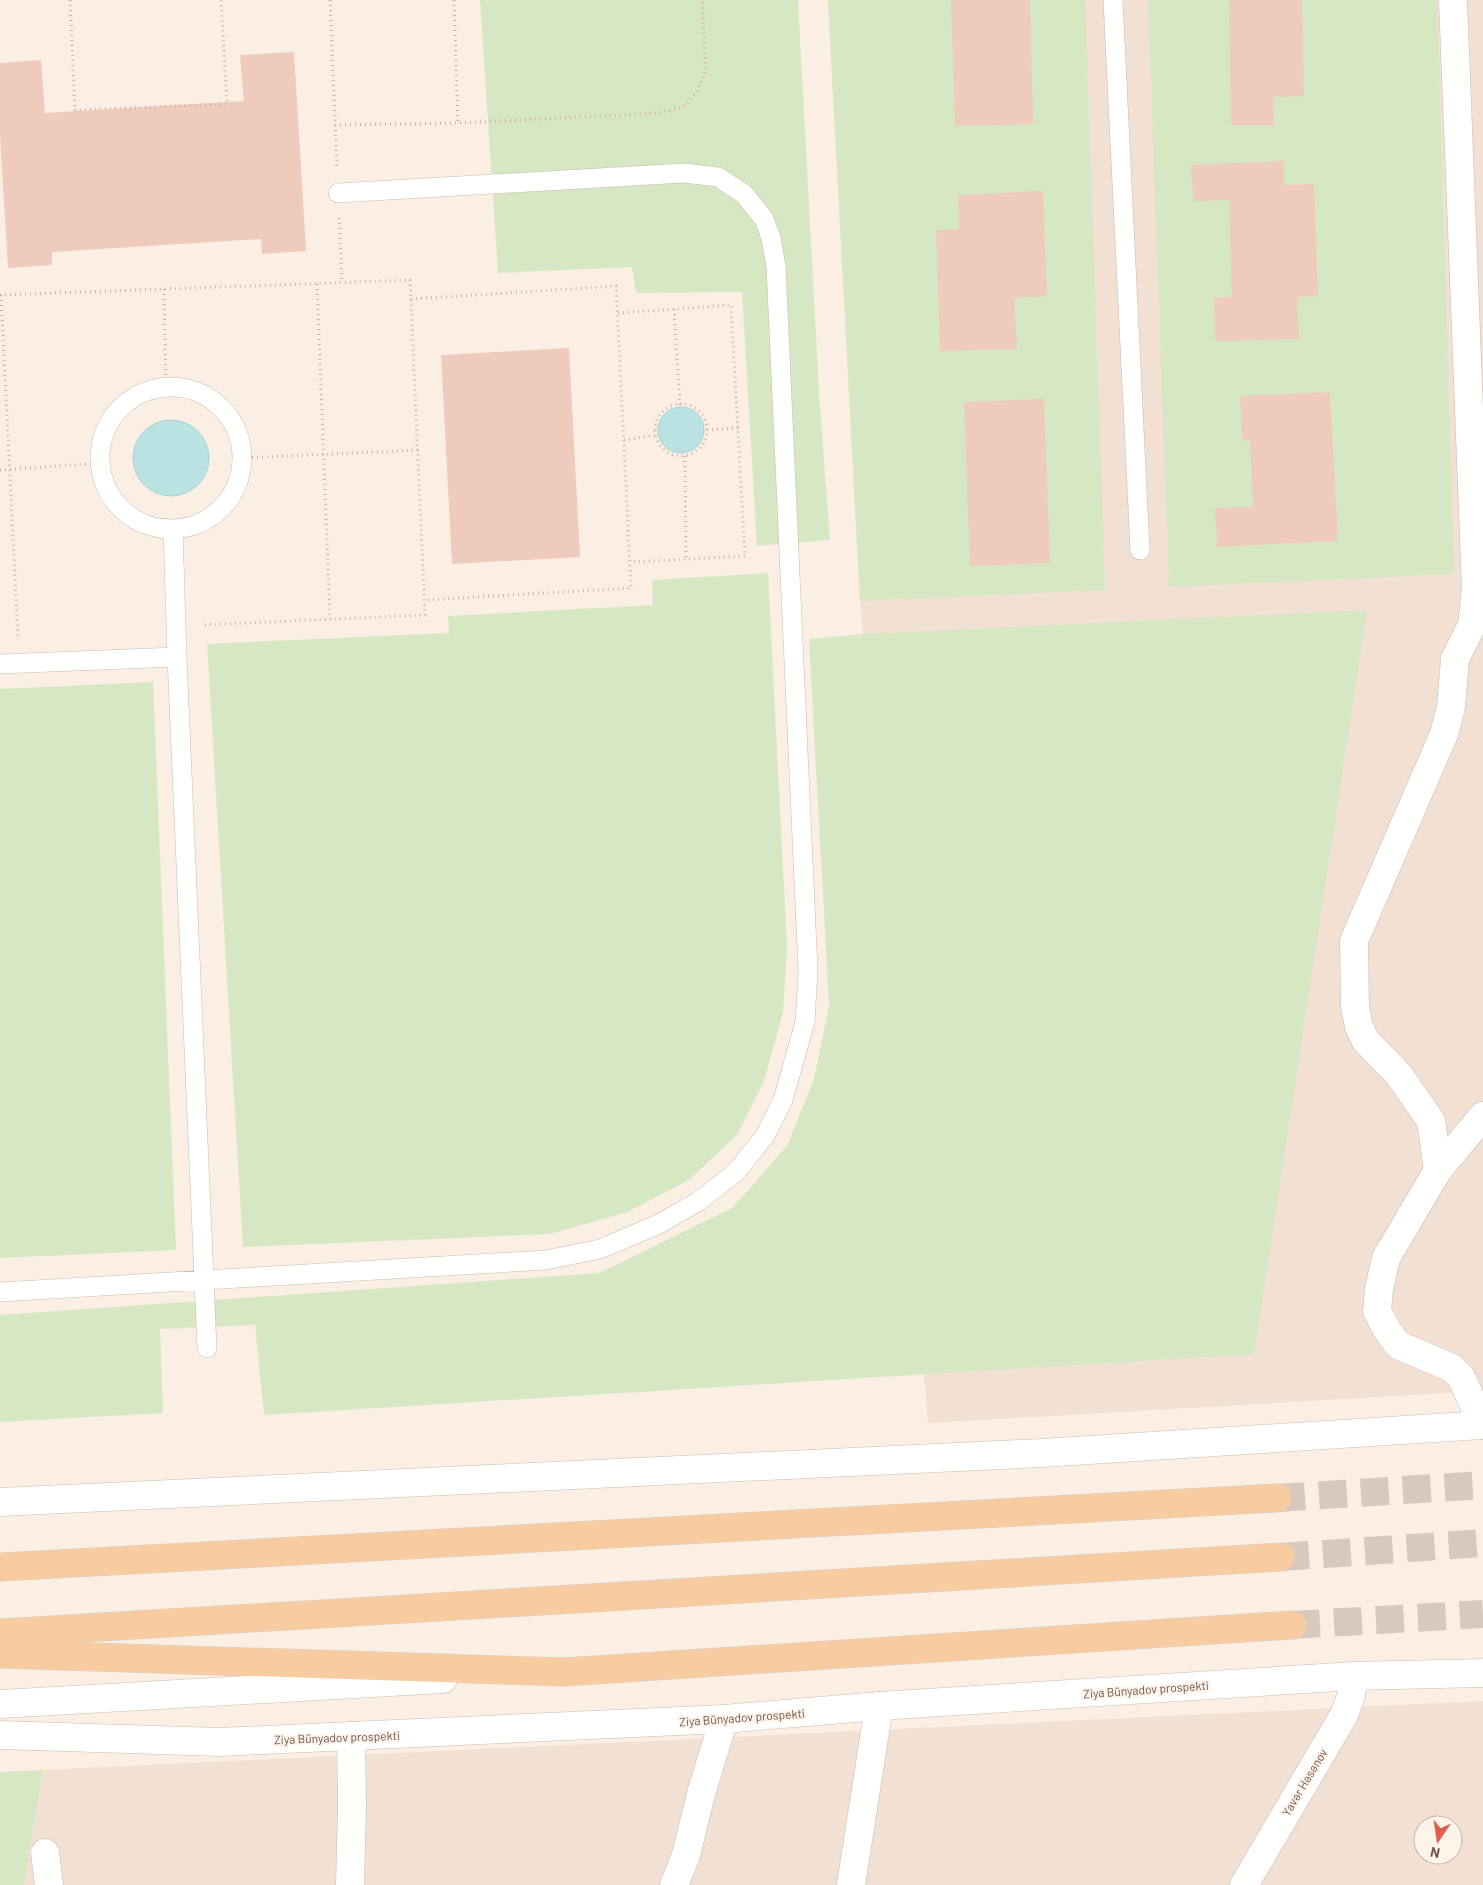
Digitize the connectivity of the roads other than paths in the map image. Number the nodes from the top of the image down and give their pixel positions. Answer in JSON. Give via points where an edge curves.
{"nodes":[{"id":1,"x":1113,"y":0,"type":"edge"},
{"id":2,"x":1453,"y":0,"type":"edge"},
{"id":3,"x":338,"y":193,"type":"road end"},
{"id":4,"x":173,"y":529,"type":"junction"},
{"id":5,"x":1140,"y":550,"type":"dead end"},
{"id":6,"x":176,"y":657,"type":"junction"},
{"id":7,"x":0,"y":664,"type":"edge"},
{"id":8,"x":1483,"y":1116,"type":"edge"},
{"id":9,"x":1438,"y":1170,"type":"junction"},
{"id":10,"x":204,"y":1281,"type":"junction"},
{"id":11,"x":0,"y":1292,"type":"edge"},
{"id":12,"x":207,"y":1348,"type":"dead end"},
{"id":13,"x":1483,"y":1425,"type":"edge"},
{"id":14,"x":1277,"y":1498,"type":"tunnel mouth"},
{"id":15,"x":0,"y":1502,"type":"edge"},
{"id":16,"x":1281,"y":1557,"type":"tunnel mouth"},
{"id":17,"x":0,"y":1567,"type":"edge"},
{"id":18,"x":1292,"y":1625,"type":"tunnel mouth"},
{"id":19,"x":0,"y":1633,"type":"edge"},
{"id":20,"x":0,"y":1654,"type":"edge"},
{"id":21,"x":564,"y":1672,"type":"junction"},
{"id":22,"x":1483,"y":1672,"type":"edge"},
{"id":23,"x":1354,"y":1676,"type":"junction"},
{"id":24,"x":0,"y":1704,"type":"edge"},
{"id":25,"x":879,"y":1706,"type":"junction"},
{"id":26,"x":724,"y":1719,"type":"junction"},
{"id":27,"x":0,"y":1735,"type":"edge"},
{"id":28,"x":351,"y":1736,"type":"junction"},
{"id":29,"x":45,"y":1853,"type":"dead end"},
{"id":30,"x":49,"y":1885,"type":"edge"},
{"id":31,"x":350,"y":1885,"type":"edge"},
{"id":32,"x":674,"y":1885,"type":"edge"},
{"id":33,"x":851,"y":1885,"type":"edge"},
{"id":34,"x":1244,"y":1885,"type":"edge"}],
"edges":[{"from":1,"to":5,"type":"lane"},
{"from":2,"to":9,"type":"main road","via":[[1476,588],[1472,625],[1455,659],[1451,707],[1444,734],[1354,942],[1355,1006],[1359,1027],[1366,1041],[1399,1075],[1431,1121]]},
{"from":3,"to":10,"type":"lane","via":[[684,173],[718,177],[744,194],[764,219],[772,238],[776,266],[808,970],[805,1022],[783,1100],[765,1136],[736,1172],[699,1201],[659,1224],[600,1249],[546,1260]]},
{"from":4,"to":4,"type":"lane","via":[[198,524],[219,512],[232,495],[241,472],[242,458],[234,423],[221,407],[201,393],[182,387],[157,388],[139,394],[119,409],[106,428],[100,452],[101,473],[110,496],[130,517],[153,527]]},
{"from":4,"to":6,"type":"lane"},
{"from":6,"to":7,"type":"lane"},
{"from":6,"to":10,"type":"lane"},
{"from":8,"to":9,"type":"main road"},
{"from":9,"to":13,"type":"main road","via":[[1386,1258],[1378,1311],[1398,1345],[1452,1368],[1461,1377]]},
{"from":10,"to":11,"type":"lane"},
{"from":10,"to":12,"type":"lane"},
{"from":13,"to":15,"type":"main road","via":[[1042,1453]]},
{"from":14,"to":17,"type":"main road"},
{"from":16,"to":19,"type":"main road"},
{"from":18,"to":21,"type":"main road"},
{"from":20,"to":21,"type":"main road"},
{"from":21,"to":24,"type":"main road"},
{"from":22,"to":23,"type":"main road","name":"Ziya Bünyadov prospekti"},
{"from":23,"to":25,"type":"main road","name":"Ziya Bünyadov prospekti"},
{"from":23,"to":34,"type":"main road","name":"Yavər Həsənov","via":[[1344,1715]]},
{"from":25,"to":26,"type":"main road","name":"Ziya Bünyadov prospekti"},
{"from":25,"to":33,"type":"main road"},
{"from":26,"to":28,"type":"main road","name":"Ziya Bünyadov prospekti"},
{"from":26,"to":32,"type":"main road","via":[[686,1855]]},
{"from":27,"to":28,"type":"main road","name":"Ziya Bünyadov prospekti","via":[[220,1742]]},
{"from":28,"to":31,"type":"main road"},
{"from":29,"to":30,"type":"main road"}]}
